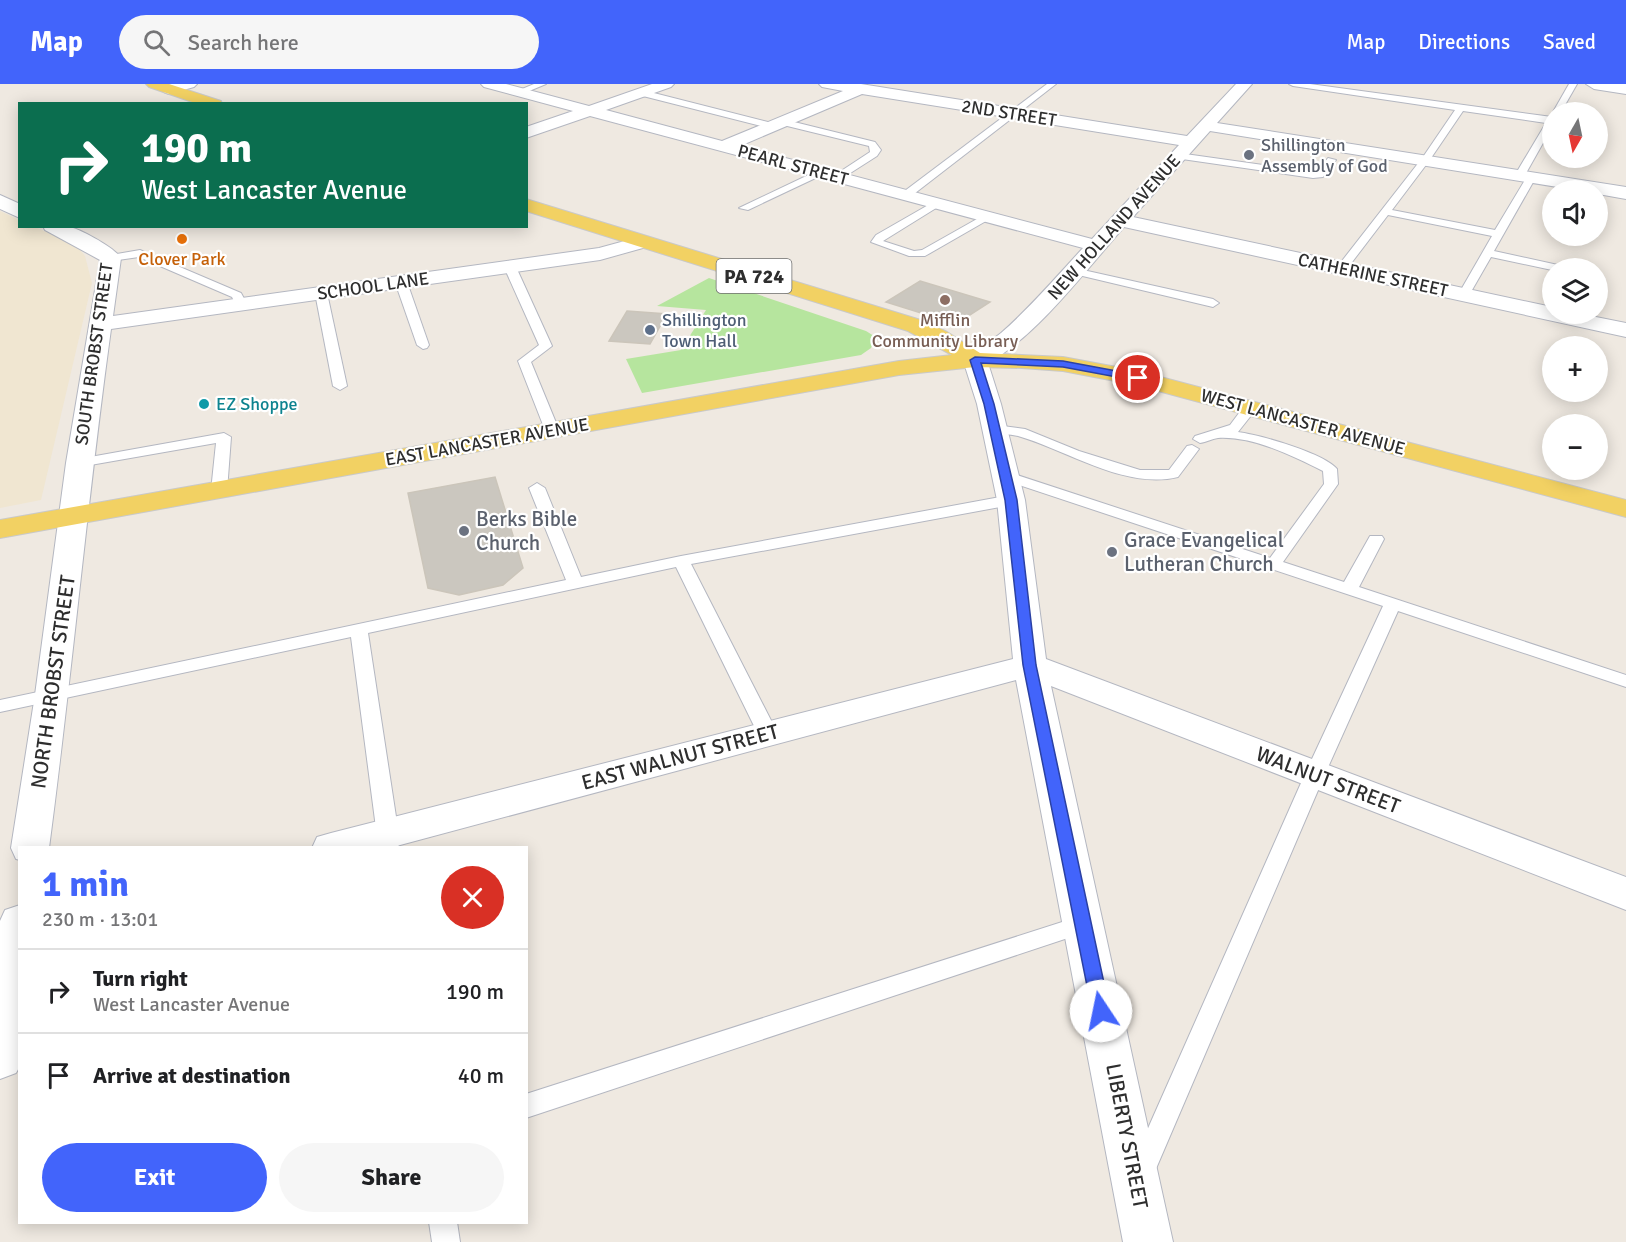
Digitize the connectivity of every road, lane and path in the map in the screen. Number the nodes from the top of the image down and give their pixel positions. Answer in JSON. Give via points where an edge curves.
{"nodes":[{"id":1,"x":154,"y":84,"type":"edge"},
{"id":2,"x":189,"y":84,"type":"edge"},
{"id":3,"x":489,"y":84,"type":"edge"},
{"id":4,"x":542,"y":84,"type":"edge"},
{"id":5,"x":827,"y":84,"type":"edge"},
{"id":6,"x":1052,"y":84,"type":"edge"},
{"id":7,"x":1244,"y":84,"type":"edge"},
{"id":8,"x":1293,"y":84,"type":"edge"},
{"id":9,"x":1573,"y":84,"type":"edge"},
{"id":10,"x":1594,"y":84,"type":"edge"},
{"id":11,"x":650,"y":87,"type":"edge"},
{"id":12,"x":169,"y":89,"type":"junction"},
{"id":13,"x":861,"y":89,"type":"junction"},
{"id":14,"x":1626,"y":89,"type":"edge"},
{"id":15,"x":519,"y":92,"type":"junction"},
{"id":16,"x":209,"y":102,"type":"edge"},
{"id":17,"x":1563,"y":102,"type":"edge"},
{"id":18,"x":1460,"y":109,"type":"junction"},
{"id":19,"x":590,"y":111,"type":"junction"},
{"id":20,"x":1014,"y":114,"type":"junction"},
{"id":21,"x":1542,"y":117,"type":"edge"},
{"id":22,"x":777,"y":124,"type":"junction"},
{"id":23,"x":1207,"y":126,"type":"junction"},
{"id":24,"x":528,"y":132,"type":"edge"},
{"id":25,"x":1542,"y":142,"type":"edge"},
{"id":26,"x":724,"y":146,"type":"junction"},
{"id":27,"x":1185,"y":149,"type":"junction"},
{"id":28,"x":1426,"y":159,"type":"junction"},
{"id":29,"x":1331,"y":160,"type":"dead end"},
{"id":30,"x":830,"y":175,"type":"junction"},
{"id":31,"x":1525,"y":176,"type":"junction"},
{"id":32,"x":18,"y":193,"type":"edge"},
{"id":33,"x":1626,"y":193,"type":"edge"},
{"id":34,"x":906,"y":195,"type":"junction"},
{"id":35,"x":0,"y":199,"type":"edge"},
{"id":36,"x":938,"y":203,"type":"junction"},
{"id":37,"x":528,"y":206,"type":"edge"},
{"id":38,"x":744,"y":208,"type":"dead end"},
{"id":39,"x":18,"y":211,"type":"edge"},
{"id":40,"x":1386,"y":212,"type":"junction"},
{"id":41,"x":988,"y":217,"type":"junction"},
{"id":42,"x":1120,"y":220,"type":"junction"},
{"id":43,"x":56,"y":228,"type":"edge"},
{"id":44,"x":1498,"y":234,"type":"junction"},
{"id":45,"x":643,"y":242,"type":"junction"},
{"id":46,"x":1097,"y":246,"type":"junction"},
{"id":47,"x":1487,"y":254,"type":"junction"},
{"id":48,"x":111,"y":258,"type":"junction"},
{"id":49,"x":1542,"y":265,"type":"edge"},
{"id":50,"x":510,"y":267,"type":"junction"},
{"id":51,"x":1342,"y":268,"type":"junction"},
{"id":52,"x":1074,"y":271,"type":"junction"},
{"id":53,"x":402,"y":282,"type":"junction"},
{"id":54,"x":321,"y":293,"type":"junction"},
{"id":55,"x":1464,"y":294,"type":"junction"},
{"id":56,"x":1213,"y":303,"type":"dead end"},
{"id":57,"x":242,"y":304,"type":"junction"},
{"id":58,"x":102,"y":324,"type":"junction"},
{"id":59,"x":1626,"y":330,"type":"edge"},
{"id":60,"x":423,"y":345,"type":"dead end"},
{"id":61,"x":975,"y":360,"type":"junction"},
{"id":62,"x":340,"y":387,"type":"dead end"},
{"id":63,"x":1250,"y":408,"type":"junction"},
{"id":64,"x":995,"y":429,"type":"junction"},
{"id":65,"x":552,"y":430,"type":"junction"},
{"id":66,"x":1218,"y":434,"type":"junction"},
{"id":67,"x":79,"y":463,"type":"junction"},
{"id":68,"x":537,"y":488,"type":"dead end"},
{"id":69,"x":1009,"y":488,"type":"junction"},
{"id":70,"x":219,"y":491,"type":"junction"},
{"id":71,"x":1626,"y":509,"type":"edge"},
{"id":72,"x":74,"y":516,"type":"junction"},
{"id":73,"x":0,"y":529,"type":"edge"},
{"id":74,"x":1376,"y":539,"type":"dead end"},
{"id":75,"x":681,"y":561,"type":"junction"},
{"id":76,"x":1273,"y":566,"type":"junction"},
{"id":77,"x":576,"y":584,"type":"junction"},
{"id":78,"x":1348,"y":591,"type":"junction"},
{"id":79,"x":1392,"y":605,"type":"junction"},
{"id":80,"x":358,"y":631,"type":"junction"},
{"id":81,"x":1030,"y":665,"type":"junction"},
{"id":82,"x":1626,"y":681,"type":"edge"},
{"id":83,"x":52,"y":695,"type":"junction"},
{"id":84,"x":0,"y":706,"type":"edge"},
{"id":85,"x":768,"y":734,"type":"junction"},
{"id":86,"x":1315,"y":774,"type":"junction"},
{"id":87,"x":388,"y":840,"type":"edge"},
{"id":88,"x":30,"y":846,"type":"edge"},
{"id":89,"x":345,"y":846,"type":"edge"},
{"id":90,"x":1626,"y":894,"type":"edge"},
{"id":91,"x":1084,"y":924,"type":"junction"},
{"id":92,"x":18,"y":925,"type":"edge"},
{"id":93,"x":0,"y":932,"type":"edge"},
{"id":94,"x":18,"y":932,"type":"edge"},
{"id":95,"x":0,"y":1059,"type":"edge"},
{"id":96,"x":528,"y":1105,"type":"edge"},
{"id":97,"x":1136,"y":1184,"type":"junction"},
{"id":98,"x":443,"y":1224,"type":"edge"},
{"id":99,"x":446,"y":1242,"type":"edge"},
{"id":100,"x":1148,"y":1242,"type":"edge"}],
"edges":[{"from":1,"to":12,"type":"main road"},
{"from":2,"to":12,"type":"street"},
{"from":3,"to":15,"type":"street","name":"PEARL STREET"},
{"from":4,"to":15,"type":"lane"},
{"from":5,"to":13,"type":"street","name":"2ND STREET"},
{"from":6,"to":20,"type":"lane"},
{"from":7,"to":23,"type":"street","name":"NEW HOLLAND AVENUE"},
{"from":8,"to":18,"type":"lane"},
{"from":9,"to":17,"type":"lane"},
{"from":10,"to":14,"type":"street"},
{"from":11,"to":19,"type":"street"},
{"from":11,"to":22,"type":"lane"},
{"from":12,"to":16,"type":"main road"},
{"from":13,"to":20,"type":"street","name":"2ND STREET"},
{"from":13,"to":22,"type":"street"},
{"from":15,"to":19,"type":"street","name":"PEARL STREET"},
{"from":18,"to":21,"type":"lane"},
{"from":18,"to":28,"type":"lane"},
{"from":19,"to":24,"type":"street"},
{"from":19,"to":26,"type":"street","name":"PEARL STREET"},
{"from":20,"to":27,"type":"street","name":"2ND STREET"},
{"from":20,"to":34,"type":"lane"},
{"from":22,"to":26,"type":"street"},
{"from":22,"to":30,"type":"lane","via":[[875,147],[874,154]]},
{"from":23,"to":27,"type":"street","name":"NEW HOLLAND AVENUE"},
{"from":23,"to":28,"type":"street"},
{"from":25,"to":31,"type":"lane"},
{"from":26,"to":30,"type":"street","name":"PEARL STREET"},
{"from":27,"to":29,"type":"lane","via":[[1313,175],[1320,175]]},
{"from":27,"to":42,"type":"street","name":"NEW HOLLAND AVENUE"},
{"from":28,"to":31,"type":"street"},
{"from":28,"to":40,"type":"lane"},
{"from":30,"to":34,"type":"street","name":"PEARL STREET"},
{"from":30,"to":38,"type":"lane"},
{"from":31,"to":33,"type":"street"},
{"from":31,"to":44,"type":"lane"},
{"from":32,"to":35,"type":"street"},
{"from":34,"to":36,"type":"street","name":"PEARL STREET"},
{"from":35,"to":39,"type":"street"},
{"from":36,"to":41,"type":"street","name":"PEARL STREET"},
{"from":36,"to":41,"type":"lane","via":[[876,242],[913,254],[926,253]]},
{"from":37,"to":45,"type":"main road","number":"PA 724"},
{"from":40,"to":44,"type":"lane"},
{"from":40,"to":51,"type":"lane"},
{"from":41,"to":46,"type":"street","name":"PEARL STREET"},
{"from":42,"to":46,"type":"street","name":"NEW HOLLAND AVENUE"},
{"from":42,"to":51,"type":"street","name":"CATHERINE STREET"},
{"from":43,"to":48,"type":"street","name":"SOUTH BROBST STREET"},
{"from":44,"to":47,"type":"lane"},
{"from":45,"to":50,"type":"street","name":"SCHOOL LANE","via":[[600,254]]},
{"from":45,"to":61,"type":"main road","number":"PA 724","via":[[916,326]]},
{"from":46,"to":52,"type":"street","name":"NEW HOLLAND AVENUE"},
{"from":47,"to":49,"type":"lane"},
{"from":47,"to":55,"type":"lane"},
{"from":48,"to":57,"type":"lane","via":[[140,253],[237,295]]},
{"from":48,"to":58,"type":"street","name":"SOUTH BROBST STREET"},
{"from":50,"to":53,"type":"street","name":"SCHOOL LANE"},
{"from":50,"to":65,"type":"lane","via":[[546,346],[524,360]]},
{"from":51,"to":55,"type":"street","name":"CATHERINE STREET"},
{"from":52,"to":56,"type":"lane"},
{"from":52,"to":61,"type":"street","name":"NEW HOLLAND AVENUE","via":[[1022,327]]},
{"from":53,"to":54,"type":"street","name":"SCHOOL LANE"},
{"from":53,"to":60,"type":"lane"},
{"from":54,"to":57,"type":"street","name":"SCHOOL LANE"},
{"from":54,"to":62,"type":"lane"},
{"from":55,"to":59,"type":"street","name":"CATHERINE STREET"},
{"from":57,"to":58,"type":"street","name":"SCHOOL LANE"},
{"from":58,"to":67,"type":"street","name":"SOUTH BROBST STREET"},
{"from":61,"to":63,"type":"main road","name":"WEST LANCASTER AVENUE","via":[[1108,371]]},
{"from":61,"to":64,"type":"street","name":"LIBERTY STREET"},
{"from":61,"to":65,"type":"main road","name":"EAST LANCASTER AVENUE","via":[[899,368]]},
{"from":63,"to":66,"type":"lane","via":[[1235,428]]},
{"from":63,"to":71,"type":"main road","name":"WEST LANCASTER AVENUE"},
{"from":64,"to":66,"type":"lane","via":[[1020,432],[1139,474],[1173,474],[1196,444]]},
{"from":64,"to":69,"type":"street","name":"LIBERTY STREET"},
{"from":65,"to":70,"type":"main road","name":"EAST LANCASTER AVENUE"},
{"from":66,"to":76,"type":"lane","via":[[1246,438],[1307,457],[1330,469],[1331,484]]},
{"from":67,"to":70,"type":"lane","via":[[224,437]]},
{"from":67,"to":72,"type":"street","name":"SOUTH BROBST STREET"},
{"from":68,"to":77,"type":"lane"},
{"from":69,"to":75,"type":"lane"},
{"from":69,"to":76,"type":"lane"},
{"from":69,"to":81,"type":"street","name":"LIBERTY STREET"},
{"from":70,"to":72,"type":"main road","name":"EAST LANCASTER AVENUE"},
{"from":72,"to":73,"type":"main road","name":"EAST LANCASTER AVENUE"},
{"from":72,"to":83,"type":"street","name":"NORTH BROBST STREET"},
{"from":74,"to":78,"type":"lane"},
{"from":75,"to":77,"type":"lane"},
{"from":75,"to":85,"type":"lane"},
{"from":76,"to":78,"type":"lane"},
{"from":77,"to":80,"type":"lane"},
{"from":78,"to":79,"type":"lane"},
{"from":79,"to":82,"type":"lane"},
{"from":79,"to":86,"type":"lane"},
{"from":80,"to":83,"type":"lane"},
{"from":80,"to":87,"type":"lane"},
{"from":81,"to":85,"type":"street","name":"EAST WALNUT STREET"},
{"from":81,"to":86,"type":"street","name":"WALNUT STREET"},
{"from":81,"to":91,"type":"street","name":"LIBERTY STREET"},
{"from":83,"to":84,"type":"lane"},
{"from":83,"to":88,"type":"street","name":"NORTH BROBST STREET"},
{"from":85,"to":87,"type":"street","name":"EAST WALNUT STREET"},
{"from":86,"to":90,"type":"street","name":"WALNUT STREET"},
{"from":86,"to":97,"type":"lane"},
{"from":87,"to":89,"type":"street","name":"EAST WALNUT STREET"},
{"from":91,"to":96,"type":"lane"},
{"from":91,"to":97,"type":"street","name":"LIBERTY STREET"},
{"from":92,"to":93,"type":"street"},
{"from":94,"to":95,"type":"street"},
{"from":97,"to":100,"type":"street","name":"LIBERTY STREET"},
{"from":98,"to":99,"type":"lane"}]}
